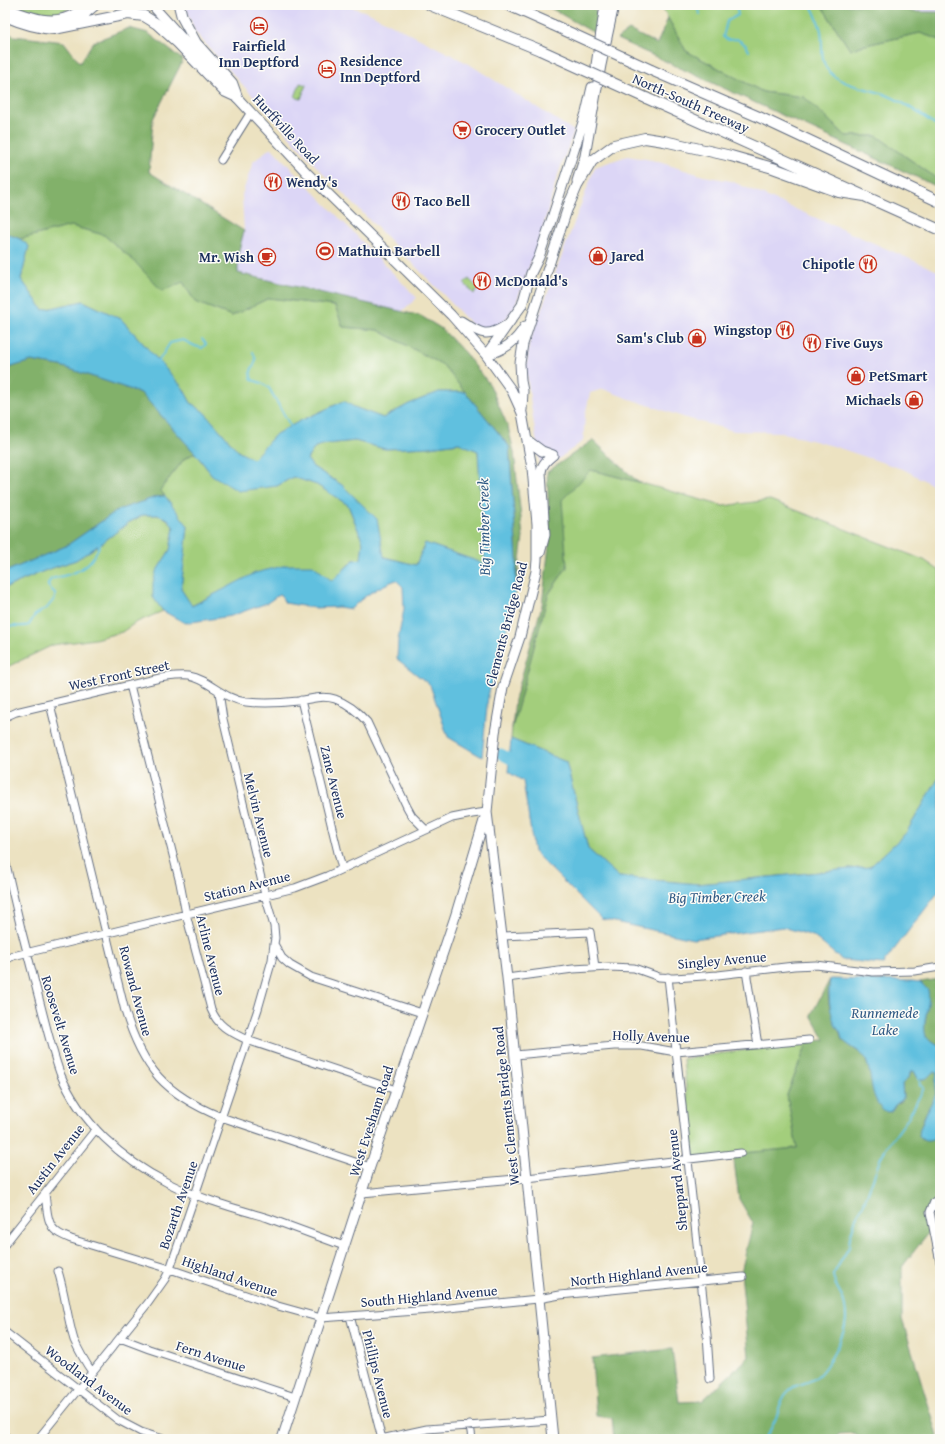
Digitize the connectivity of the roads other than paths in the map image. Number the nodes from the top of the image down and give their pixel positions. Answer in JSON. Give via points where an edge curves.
{"nodes":[{"id":1,"x":84,"y":5,"type":"edge"},
{"id":2,"x":94,"y":5,"type":"edge"},
{"id":3,"x":152,"y":5,"type":"edge"},
{"id":4,"x":179,"y":5,"type":"edge"},
{"id":5,"x":430,"y":5,"type":"edge"},
{"id":6,"x":508,"y":5,"type":"edge"},
{"id":7,"x":518,"y":5,"type":"edge"},
{"id":8,"x":607,"y":5,"type":"edge"},
{"id":9,"x":5,"y":8,"type":"edge"},
{"id":10,"x":5,"y":16,"type":"edge"},
{"id":11,"x":553,"y":25,"type":"junction"},
{"id":12,"x":70,"y":26,"type":"junction"},
{"id":13,"x":237,"y":97,"type":"junction"},
{"id":14,"x":251,"y":112,"type":"junction"},
{"id":15,"x":221,"y":160,"type":"dead end"},
{"id":16,"x":864,"y":196,"type":"junction"},
{"id":17,"x":940,"y":202,"type":"edge"},
{"id":18,"x":568,"y":207,"type":"junction"},
{"id":19,"x":940,"y":230,"type":"edge"},
{"id":20,"x":451,"y":315,"type":"junction"},
{"id":21,"x":532,"y":315,"type":"junction"},
{"id":22,"x":509,"y":323,"type":"junction"},
{"id":23,"x":486,"y":355,"type":"junction"},
{"id":24,"x":522,"y":413,"type":"junction"},
{"id":25,"x":527,"y":440,"type":"junction"},
{"id":26,"x":537,"y":560,"type":"junction"},
{"id":27,"x":130,"y":685,"type":"junction"},
{"id":28,"x":219,"y":692,"type":"junction"},
{"id":29,"x":300,"y":700,"type":"junction"},
{"id":30,"x":50,"y":704,"type":"junction"},
{"id":31,"x":5,"y":717,"type":"edge"},
{"id":32,"x":492,"y":771,"type":"joint"},
{"id":33,"x":486,"y":812,"type":"junction"},
{"id":34,"x":426,"y":830,"type":"junction"},
{"id":35,"x":492,"y":853,"type":"junction"},
{"id":36,"x":472,"y":859,"type":"junction"},
{"id":37,"x":5,"y":860,"type":"edge"},
{"id":38,"x":342,"y":869,"type":"junction"},
{"id":39,"x":265,"y":895,"type":"junction"},
{"id":40,"x":186,"y":914,"type":"junction"},
{"id":41,"x":107,"y":933,"type":"junction"},
{"id":42,"x":502,"y":936,"type":"junction"},
{"id":43,"x":274,"y":944,"type":"junction"},
{"id":44,"x":27,"y":953,"type":"junction"},
{"id":45,"x":5,"y":960,"type":"edge"},
{"id":46,"x":595,"y":967,"type":"junction"},
{"id":47,"x":940,"y":967,"type":"edge"},
{"id":48,"x":746,"y":971,"type":"junction"},
{"id":49,"x":668,"y":977,"type":"junction"},
{"id":50,"x":507,"y":978,"type":"junction"},
{"id":51,"x":422,"y":1013,"type":"junction"},
{"id":52,"x":247,"y":1040,"type":"junction"},
{"id":53,"x":809,"y":1040,"type":"dead end"},
{"id":54,"x":758,"y":1045,"type":"junction"},
{"id":55,"x":676,"y":1052,"type":"junction"},
{"id":56,"x":515,"y":1056,"type":"junction"},
{"id":57,"x":396,"y":1090,"type":"junction"},
{"id":58,"x":221,"y":1117,"type":"junction"},
{"id":59,"x":96,"y":1129,"type":"junction"},
{"id":60,"x":741,"y":1153,"type":"dead end"},
{"id":61,"x":688,"y":1159,"type":"junction"},
{"id":62,"x":370,"y":1167,"type":"junction"},
{"id":63,"x":527,"y":1178,"type":"junction"},
{"id":64,"x":362,"y":1193,"type":"junction"},
{"id":65,"x":44,"y":1194,"type":"junction"},
{"id":66,"x":196,"y":1194,"type":"junction"},
{"id":67,"x":940,"y":1197,"type":"edge"},
{"id":68,"x":5,"y":1244,"type":"edge"},
{"id":69,"x":344,"y":1246,"type":"junction"},
{"id":70,"x":940,"y":1262,"type":"edge"},
{"id":71,"x":170,"y":1269,"type":"junction"},
{"id":72,"x":58,"y":1270,"type":"dead end"},
{"id":73,"x":743,"y":1277,"type":"dead end"},
{"id":74,"x":701,"y":1281,"type":"junction"},
{"id":75,"x":538,"y":1299,"type":"junction"},
{"id":76,"x":350,"y":1316,"type":"junction"},
{"id":77,"x":321,"y":1318,"type":"junction"},
{"id":78,"x":5,"y":1332,"type":"edge"},
{"id":79,"x":120,"y":1338,"type":"junction"},
{"id":80,"x":92,"y":1372,"type":"junction"},
{"id":81,"x":710,"y":1380,"type":"dead end"},
{"id":82,"x":78,"y":1389,"type":"junction"},
{"id":83,"x":295,"y":1397,"type":"junction"},
{"id":84,"x":551,"y":1420,"type":"junction"},
{"id":85,"x":470,"y":1425,"type":"junction"},
{"id":86,"x":5,"y":1436,"type":"edge"},
{"id":87,"x":9,"y":1439,"type":"edge"},
{"id":88,"x":38,"y":1439,"type":"edge"},
{"id":89,"x":163,"y":1439,"type":"edge"},
{"id":90,"x":282,"y":1439,"type":"edge"},
{"id":91,"x":382,"y":1439,"type":"edge"},
{"id":92,"x":472,"y":1439,"type":"edge"},
{"id":93,"x":553,"y":1439,"type":"edge"}],
"edges":[{"from":1,"to":9,"type":"highway","via":[[75,14],[59,20],[41,19]]},
{"from":2,"to":12,"type":"highway"},
{"from":3,"to":13,"type":"main road","name":"Hurffville Road"},
{"from":4,"to":13,"type":"highway","via":[[182,17],[196,43],[232,83]]},
{"from":5,"to":16,"type":"highway","name":"North-South Freeway","bridge":true,"via":[[540,50]]},
{"from":6,"to":11,"type":"highway","name":"North-South Freeway"},
{"from":7,"to":11,"type":"highway"},
{"from":8,"to":18,"type":"main road","name":"Clements Bridge Road","via":[[601,65],[585,156]]},
{"from":8,"to":22,"type":"main road","name":"Clements Bridge Road","via":[[586,113],[522,304]]},
{"from":10,"to":12,"type":"highway","via":[[41,28]]},
{"from":11,"to":17,"type":"highway","name":"North-South Freeway","bridge":true,"via":[[759,117]]},
{"from":12,"to":13,"type":"highway","via":[[128,14],[144,16],[178,43],[224,91]]},
{"from":13,"to":14,"type":"main road","name":"Hurffville Road"},
{"from":14,"to":15,"type":"street"},
{"from":14,"to":20,"type":"main road","name":"Hurffville Road","via":[[328,194]]},
{"from":16,"to":18,"type":"highway","via":[[839,192],[731,156],[645,138],[614,145],[592,161]]},
{"from":16,"to":19,"type":"highway","name":"North-South Freeway"},
{"from":18,"to":21,"type":"main road","name":"Clements Bridge Road"},
{"from":20,"to":22,"type":"main road","via":[[478,332],[490,334]]},
{"from":20,"to":23,"type":"main road","name":"Hurffville Road"},
{"from":21,"to":23,"type":"main road","name":"Clements Bridge Road","via":[[522,332],[512,342],[501,351]]},
{"from":21,"to":24,"type":"main road","name":"Clements Bridge Road","via":[[520,363]]},
{"from":22,"to":23,"type":"main road","name":"Clements Bridge Road"},
{"from":23,"to":24,"type":"main road","name":"Clements Bridge Road","via":[[512,391]]},
{"from":24,"to":25,"type":"main road","name":"Clements Bridge Road"},
{"from":25,"to":26,"type":"main road","name":"Clements Bridge Road","via":[[537,524]]},
{"from":25,"to":26,"type":"main road","via":[[542,451],[553,455],[542,467],[541,472],[545,535]]},
{"from":26,"to":32,"type":"main road","name":"Clements Bridge Road","via":[[520,637],[503,687]]},
{"from":27,"to":28,"type":"street","name":"West Front Street","via":[[160,678],[189,676]]},
{"from":27,"to":30,"type":"street","name":"West Front Street"},
{"from":27,"to":40,"type":"street","name":"Arline Avenue"},
{"from":28,"to":29,"type":"street","name":"West Front Street","via":[[244,702],[278,703]]},
{"from":28,"to":39,"type":"street","name":"Melvin Avenue","via":[[223,719]]},
{"from":29,"to":34,"type":"street","name":"West Front Street","via":[[325,697],[334,699],[362,716],[412,816]]},
{"from":29,"to":38,"type":"street","name":"Zane Avenue"},
{"from":30,"to":31,"type":"street","name":"West Front Street"},
{"from":30,"to":41,"type":"street","name":"Rowand Avenue"},
{"from":32,"to":33,"type":"main road","name":"West Clements Bridge Road"},
{"from":33,"to":34,"type":"street","name":"Station Avenue","via":[[452,818]]},
{"from":33,"to":35,"type":"main road","name":"West Clements Bridge Road"},
{"from":33,"to":36,"type":"main road","name":"West Evesham Road"},
{"from":34,"to":38,"type":"street","name":"Station Avenue"},
{"from":35,"to":36,"type":"main road","via":[[487,849],[482,850]]},
{"from":35,"to":42,"type":"main road","name":"West Clements Bridge Road"},
{"from":36,"to":51,"type":"main road","name":"West Evesham Road"},
{"from":37,"to":44,"type":"street","name":"Roosevelt Avenue"},
{"from":38,"to":39,"type":"street","name":"Station Avenue","via":[[295,888]]},
{"from":39,"to":40,"type":"street","name":"Station Avenue"},
{"from":39,"to":43,"type":"street","name":"Melvin Avenue","via":[[274,926]]},
{"from":40,"to":41,"type":"street","name":"Station Avenue"},
{"from":40,"to":52,"type":"street","name":"Arline Avenue","via":[[213,1016],[230,1032]]},
{"from":41,"to":44,"type":"street","name":"Station Avenue"},
{"from":41,"to":58,"type":"street","name":"Rowand Avenue","via":[[128,1018],[142,1055],[154,1074],[174,1092]]},
{"from":42,"to":46,"type":"street","via":[[590,932]]},
{"from":42,"to":50,"type":"main road","name":"West Clements Bridge Road"},
{"from":43,"to":51,"type":"street","via":[[282,958],[299,972]]},
{"from":43,"to":52,"type":"street","name":"Bozarth Avenue","via":[[272,960]]},
{"from":44,"to":45,"type":"street","name":"Station Avenue"},
{"from":44,"to":59,"type":"street","name":"Roosevelt Avenue","via":[[61,1074]]},
{"from":46,"to":49,"type":"street","name":"Singley Avenue","via":[[634,968]]},
{"from":46,"to":50,"type":"street","name":"Singley Avenue"},
{"from":47,"to":48,"type":"street","name":"Singley Avenue","via":[[915,971],[873,972],[816,965]]},
{"from":48,"to":49,"type":"street","name":"Singley Avenue"},
{"from":48,"to":54,"type":"street"},
{"from":49,"to":55,"type":"street","name":"Sheppard Avenue"},
{"from":50,"to":56,"type":"main road","name":"West Clements Bridge Road"},
{"from":51,"to":57,"type":"main road","name":"West Evesham Road"},
{"from":52,"to":57,"type":"street","name":"Arline Avenue"},
{"from":52,"to":58,"type":"street","name":"Bozarth Avenue"},
{"from":53,"to":54,"type":"street","name":"Holly Avenue"},
{"from":54,"to":55,"type":"street","name":"Holly Avenue"},
{"from":55,"to":56,"type":"street","name":"Holly Avenue","via":[[642,1046],[614,1046]]},
{"from":55,"to":61,"type":"street","name":"Sheppard Avenue"},
{"from":56,"to":63,"type":"main road","name":"West Clements Bridge Road"},
{"from":57,"to":62,"type":"main road","name":"West Evesham Road"},
{"from":58,"to":62,"type":"street","name":"Rowand Avenue"},
{"from":58,"to":66,"type":"street","name":"Bozarth Avenue"},
{"from":59,"to":65,"type":"street","name":"Austin Avenue"},
{"from":59,"to":66,"type":"street","name":"Roosevelt Avenue","via":[[127,1159],[167,1182]]},
{"from":60,"to":61,"type":"street"},
{"from":61,"to":63,"type":"street"},
{"from":61,"to":74,"type":"street","name":"Sheppard Avenue"},
{"from":62,"to":64,"type":"main road","name":"West Evesham Road"},
{"from":63,"to":64,"type":"street"},
{"from":63,"to":75,"type":"main road","name":"West Clements Bridge Road"},
{"from":64,"to":69,"type":"main road","name":"West Evesham Road"},
{"from":65,"to":68,"type":"street","name":"Austin Avenue"},
{"from":65,"to":71,"type":"street","name":"Highland Avenue","via":[[50,1224],[57,1232],[71,1239]]},
{"from":66,"to":69,"type":"street","name":"Roosevelt Avenue"},
{"from":66,"to":71,"type":"street","name":"Bozarth Avenue"},
{"from":67,"to":70,"type":"street","via":[[934,1202],[930,1212]]},
{"from":69,"to":77,"type":"main road","name":"West Evesham Road"},
{"from":71,"to":77,"type":"street","name":"Highland Avenue"},
{"from":71,"to":79,"type":"street","name":"Bozarth Avenue"},
{"from":72,"to":80,"type":"street","via":[[74,1340]]},
{"from":73,"to":74,"type":"street","name":"North Highland Avenue"},
{"from":74,"to":75,"type":"street","name":"North Highland Avenue"},
{"from":74,"to":81,"type":"street","name":"Sheppard Avenue"},
{"from":75,"to":76,"type":"street","name":"South Highland Avenue"},
{"from":75,"to":84,"type":"main road","name":"West Clements Bridge Road"},
{"from":76,"to":77,"type":"street","name":"South Highland Avenue"},
{"from":76,"to":91,"type":"street","name":"Phillips Avenue"},
{"from":77,"to":83,"type":"main road","name":"West Evesham Road"},
{"from":78,"to":82,"type":"street","name":"Woodland Avenue"},
{"from":79,"to":80,"type":"street","name":"Bozarth Avenue"},
{"from":79,"to":83,"type":"street","name":"Fern Avenue"},
{"from":80,"to":82,"type":"street","name":"Bozarth Avenue"},
{"from":82,"to":88,"type":"street","name":"Bozarth Avenue"},
{"from":82,"to":89,"type":"street","name":"Woodland Avenue","via":[[118,1420],[141,1432]]},
{"from":83,"to":90,"type":"main road","name":"West Evesham Road"},
{"from":84,"to":85,"type":"street"},
{"from":84,"to":93,"type":"main road","name":"West Clements Bridge Road"},
{"from":85,"to":91,"type":"street","via":[[427,1429]]},
{"from":85,"to":92,"type":"street"},
{"from":86,"to":87,"type":"street"}]}
